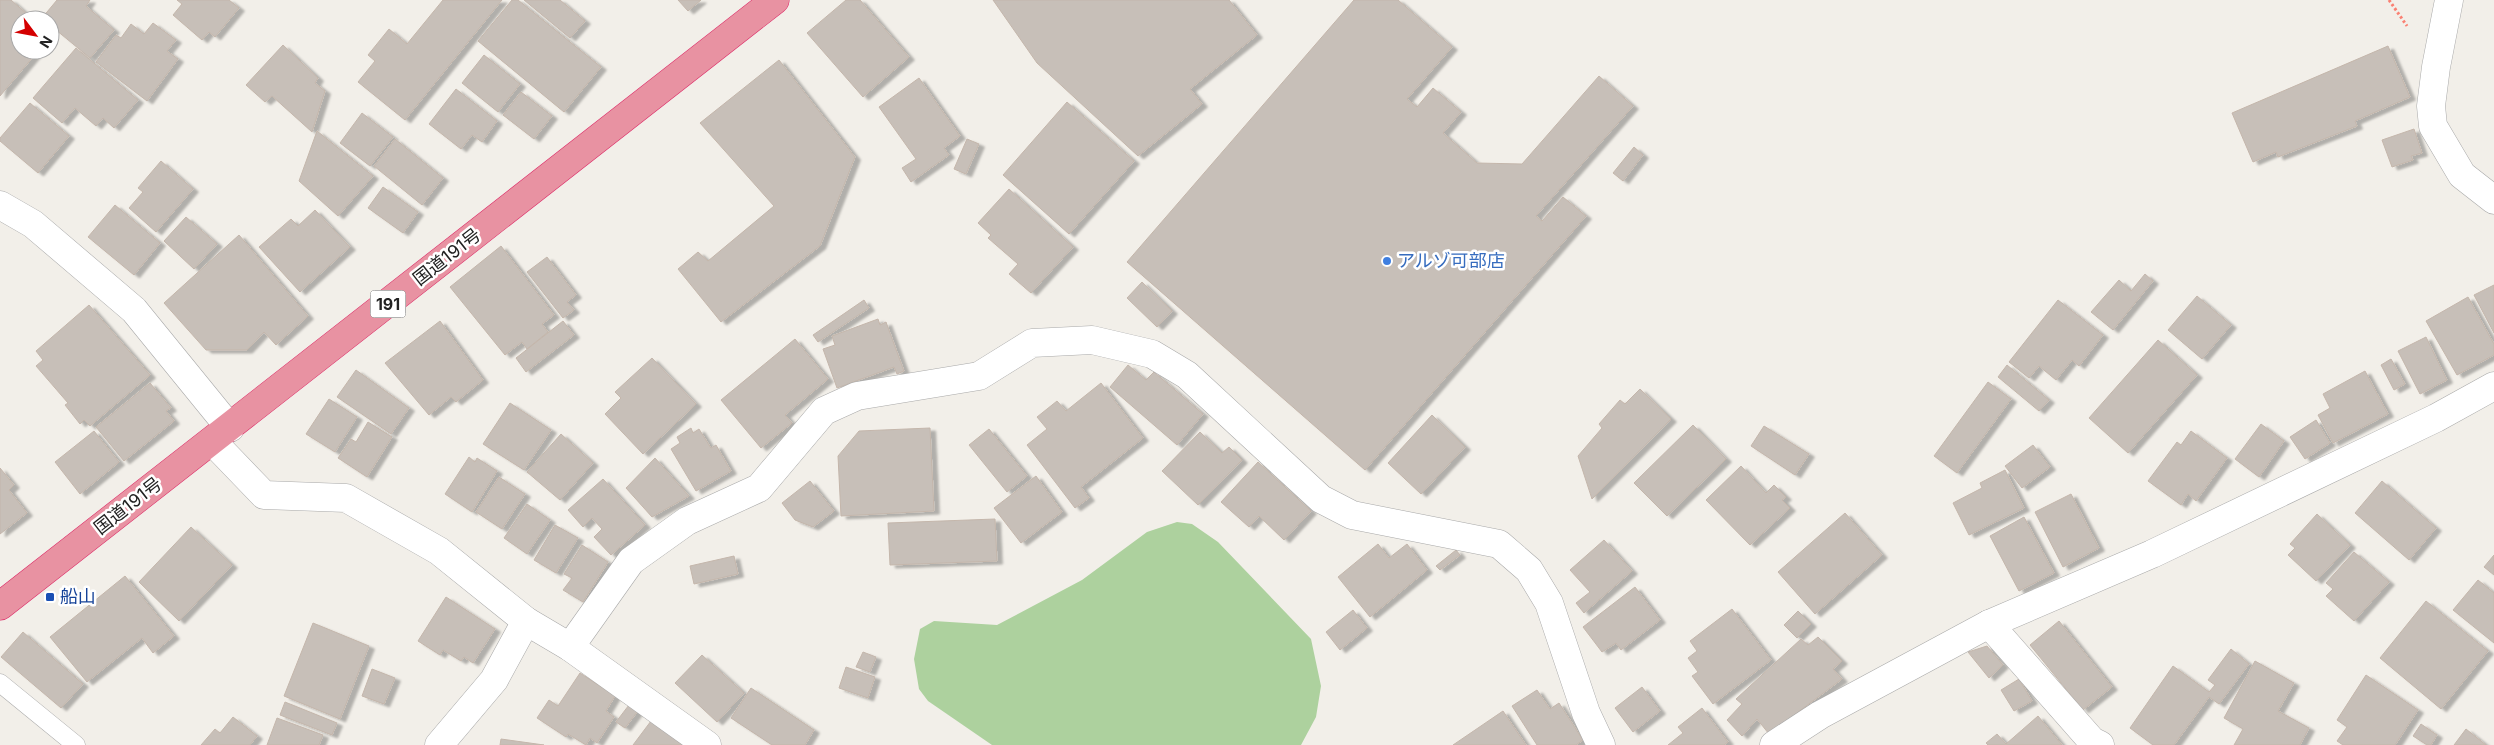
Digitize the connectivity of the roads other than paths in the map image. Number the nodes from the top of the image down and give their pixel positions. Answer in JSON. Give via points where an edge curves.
{"nodes":[{"id":1,"x":776,"y":0,"type":"edge"},
{"id":2,"x":2449,"y":0,"type":"edge"},
{"id":3,"x":2494,"y":200,"type":"edge"},
{"id":4,"x":0,"y":205,"type":"edge"},
{"id":5,"x":2494,"y":386,"type":"edge"},
{"id":6,"x":221,"y":434,"type":"junction"},
{"id":7,"x":0,"y":606,"type":"edge"},
{"id":8,"x":526,"y":621,"type":"junction"},
{"id":9,"x":1989,"y":624,"type":"junction"},
{"id":10,"x":570,"y":647,"type":"junction"},
{"id":11,"x":0,"y":683,"type":"edge"},
{"id":12,"x":76,"y":745,"type":"edge"},
{"id":13,"x":439,"y":745,"type":"edge"},
{"id":14,"x":707,"y":745,"type":"edge"},
{"id":15,"x":1601,"y":745,"type":"edge"},
{"id":16,"x":1774,"y":745,"type":"edge"},
{"id":17,"x":2100,"y":745,"type":"edge"}],
"edges":[{"from":1,"to":6,"type":"highway","name":"国道191号","number":"191"},
{"from":2,"to":3,"type":"street","via":[[2431,106],[2433,126],[2462,175]]},
{"from":4,"to":6,"type":"street","via":[[33,224],[134,310]]},
{"from":5,"to":9,"type":"street","via":[[2436,418],[2152,554]]},
{"from":6,"to":7,"type":"highway","name":"国道191号","number":"191"},
{"from":6,"to":8,"type":"street","via":[[264,495],[346,498],[439,551]]},
{"from":8,"to":10,"type":"street"},
{"from":8,"to":13,"type":"street","via":[[494,680]]},
{"from":9,"to":16,"type":"street","via":[[1820,715]]},
{"from":9,"to":17,"type":"street","via":[[2092,741]]},
{"from":10,"to":14,"type":"street"},
{"from":10,"to":15,"type":"street","via":[[631,562],[688,521],[760,488],[824,411],[857,396],[979,376],[1032,342],[1092,340],[1152,354],[1187,376],[1321,499],[1352,515],[1499,544],[1529,570],[1549,603],[1586,713]]},
{"from":11,"to":12,"type":"lane"}]}
